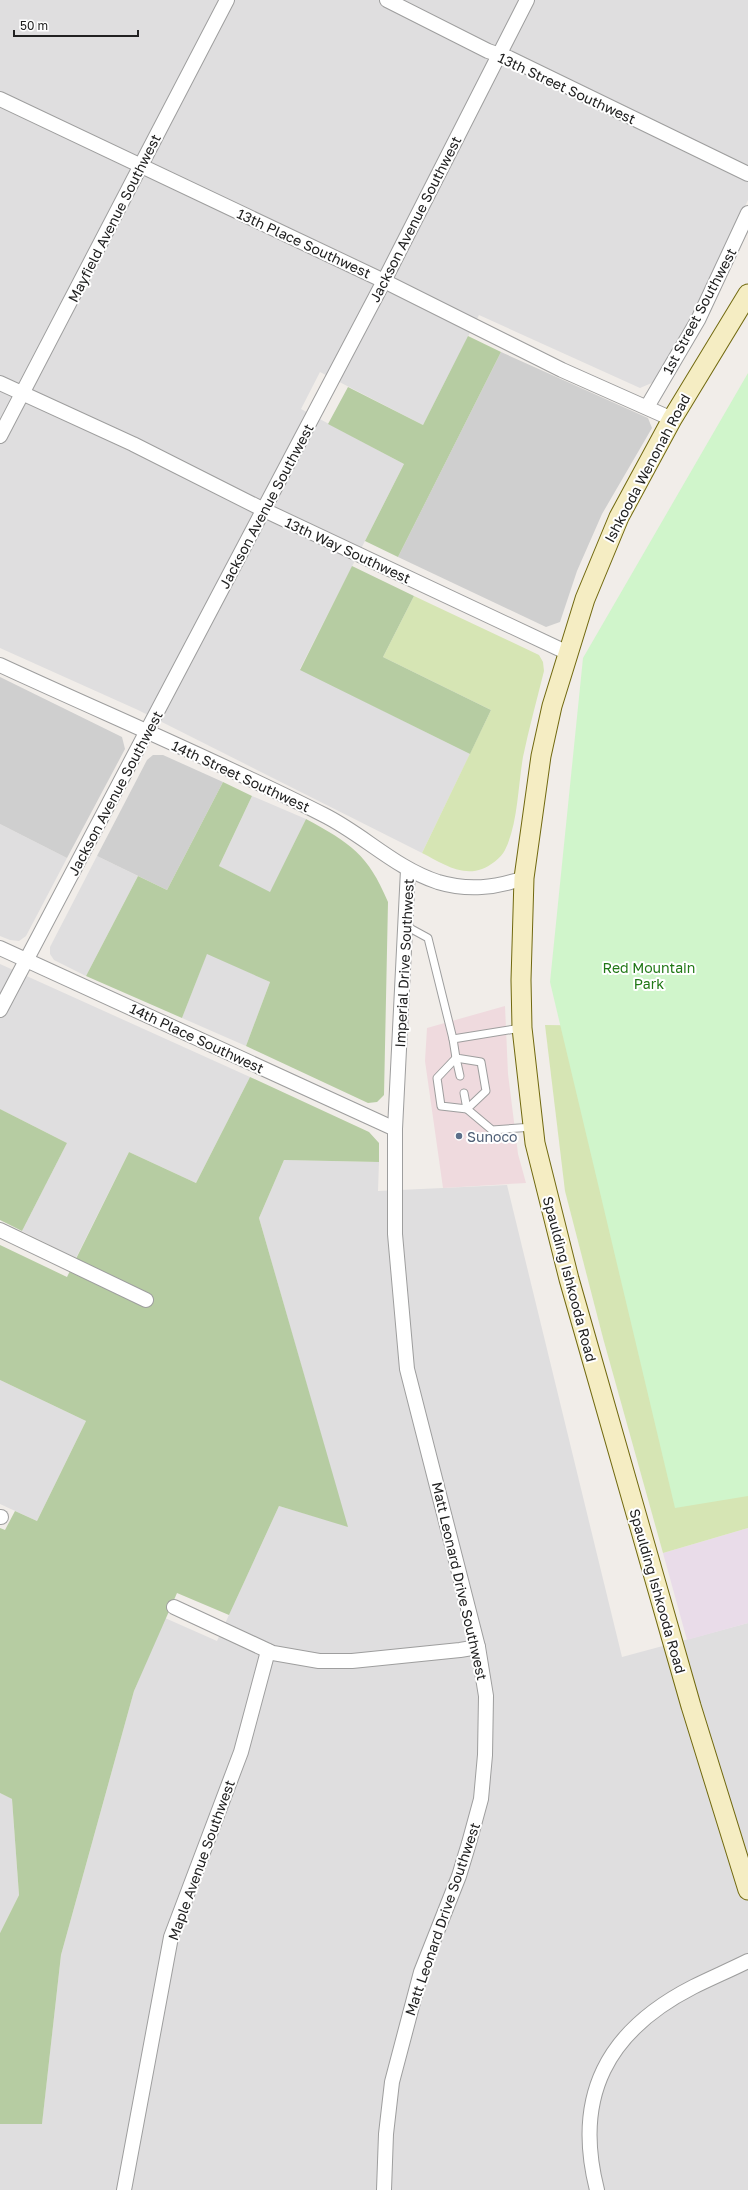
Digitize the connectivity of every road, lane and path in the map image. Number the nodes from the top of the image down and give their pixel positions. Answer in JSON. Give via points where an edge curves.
{"nodes":[{"id":1,"x":227,"y":0,"type":"edge"},
{"id":2,"x":387,"y":0,"type":"edge"},
{"id":3,"x":527,"y":0,"type":"edge"},
{"id":4,"x":498,"y":55,"type":"junction"},
{"id":5,"x":0,"y":99,"type":"edge"},
{"id":6,"x":141,"y":166,"type":"junction"},
{"id":7,"x":748,"y":174,"type":"edge"},
{"id":8,"x":748,"y":213,"type":"edge"},
{"id":9,"x":384,"y":281,"type":"junction"},
{"id":10,"x":748,"y":294,"type":"edge"},
{"id":11,"x":0,"y":383,"type":"edge"},
{"id":12,"x":22,"y":394,"type":"junction"},
{"id":13,"x":647,"y":407,"type":"junction"},
{"id":14,"x":672,"y":419,"type":"junction"},
{"id":15,"x":0,"y":436,"type":"edge"},
{"id":16,"x":264,"y":510,"type":"junction"},
{"id":17,"x":568,"y":653,"type":"junction"},
{"id":18,"x":0,"y":665,"type":"edge"},
{"id":19,"x":146,"y":732,"type":"junction"},
{"id":20,"x":408,"y":870,"type":"junction"},
{"id":21,"x":524,"y":878,"type":"junction"},
{"id":22,"x":406,"y":926,"type":"junction"},
{"id":23,"x":0,"y":948,"type":"edge"},
{"id":24,"x":26,"y":960,"type":"junction"},
{"id":25,"x":0,"y":1010,"type":"edge"},
{"id":26,"x":522,"y":1028,"type":"junction"},
{"id":27,"x":453,"y":1039,"type":"junction"},
{"id":28,"x":456,"y":1058,"type":"junction"},
{"id":29,"x":460,"y":1076,"type":"dead end"},
{"id":30,"x":464,"y":1093,"type":"dead end"},
{"id":31,"x":466,"y":1110,"type":"junction"},
{"id":32,"x":533,"y":1127,"type":"junction"},
{"id":33,"x":395,"y":1129,"type":"junction"},
{"id":34,"x":0,"y":1230,"type":"edge"},
{"id":35,"x":146,"y":1300,"type":"dead end"},
{"id":36,"x":174,"y":1607,"type":"dead end"},
{"id":37,"x":478,"y":1647,"type":"junction"},
{"id":38,"x":268,"y":1651,"type":"junction"},
{"id":39,"x":748,"y":1890,"type":"edge"},
{"id":40,"x":748,"y":1961,"type":"edge"},
{"id":41,"x":124,"y":2190,"type":"edge"},
{"id":42,"x":384,"y":2190,"type":"edge"},
{"id":43,"x":598,"y":2190,"type":"edge"}],
"edges":[{"from":1,"to":6,"type":"street","name":"Mayfield Avenue Southwest"},
{"from":2,"to":4,"type":"street","name":"13th Street Southwest"},
{"from":3,"to":4,"type":"street","name":"Jackson Avenue Southwest"},
{"from":4,"to":7,"type":"street","name":"13th Street Southwest"},
{"from":4,"to":9,"type":"street","name":"Jackson Avenue Southwest"},
{"from":5,"to":6,"type":"street","name":"13th Place Southwest"},
{"from":6,"to":9,"type":"street","name":"13th Place Southwest"},
{"from":6,"to":12,"type":"street","name":"Mayfield Avenue Southwest"},
{"from":8,"to":13,"type":"street","name":"1st Street Southwest","via":[[698,320]]},
{"from":9,"to":13,"type":"street","name":"13th Place Southwest","via":[[562,370]]},
{"from":9,"to":16,"type":"street","name":"Jackson Avenue Southwest"},
{"from":10,"to":14,"type":"street","name":"Ishkooda Wenonah Road"},
{"from":11,"to":12,"type":"street","name":"13th Way Southwest"},
{"from":12,"to":15,"type":"street","name":"Mayfield Avenue Southwest"},
{"from":12,"to":16,"type":"street","name":"13th Way Southwest","via":[[133,444]]},
{"from":13,"to":14,"type":"street","name":"13th Place Southwest"},
{"from":14,"to":17,"type":"street","name":"Ishkooda Wenonah Road","via":[[619,516],[585,599]]},
{"from":16,"to":17,"type":"street","name":"13th Way Southwest"},
{"from":16,"to":19,"type":"street","name":"Jackson Avenue Southwest"},
{"from":17,"to":21,"type":"street","name":"Spaulding Ishkooda Road","via":[[552,706],[541,756]]},
{"from":18,"to":19,"type":"street","name":"14th Street Southwest"},
{"from":19,"to":20,"type":"street","name":"14th Street Southwest","via":[[333,819]]},
{"from":19,"to":24,"type":"street","name":"Jackson Avenue Southwest"},
{"from":20,"to":21,"type":"street","name":"Imperial Drive Southwest","via":[[439,882],[481,889]]},
{"from":20,"to":22,"type":"street","name":"Imperial Drive Southwest"},
{"from":21,"to":26,"type":"street","name":"Spaulding Ishkooda Road","via":[[521,926]]},
{"from":22,"to":27,"type":"lane","via":[[428,938]]},
{"from":22,"to":33,"type":"street","name":"Imperial Drive Southwest"},
{"from":23,"to":24,"type":"street","name":"14th Place Southwest"},
{"from":24,"to":25,"type":"street","name":"Jackson Avenue Southwest"},
{"from":24,"to":33,"type":"street","name":"14th Place Southwest"},
{"from":26,"to":27,"type":"lane"},
{"from":26,"to":32,"type":"street","name":"Spaulding Ishkooda Road"},
{"from":27,"to":28,"type":"lane"},
{"from":28,"to":29,"type":"lane"},
{"from":28,"to":31,"type":"lane","via":[[437,1078],[441,1106]]},
{"from":28,"to":31,"type":"lane","via":[[481,1062],[486,1091]]},
{"from":30,"to":31,"type":"lane"},
{"from":31,"to":32,"type":"lane","via":[[492,1130]]},
{"from":32,"to":39,"type":"street","name":"Spaulding Ishkooda Road","via":[[569,1279],[691,1706]]},
{"from":33,"to":37,"type":"street","name":"Matt Leonard Drive Southwest","via":[[395,1234],[407,1369]]},
{"from":34,"to":35,"type":"street"},
{"from":36,"to":38,"type":"street"},
{"from":37,"to":38,"type":"street","via":[[319,1661]]},
{"from":37,"to":42,"type":"street","name":"Matt Leonard Drive Southwest","via":[[486,1696],[481,1800],[459,1876],[421,1972],[394,2074],[386,2134]]},
{"from":38,"to":41,"type":"street","name":"Maple Avenue Southwest","via":[[241,1752],[171,1937]]},
{"from":40,"to":43,"type":"street","via":[[692,1987],[665,2004],[639,2023],[619,2044],[603,2069],[593,2099],[588,2132],[590,2156]]}]}
